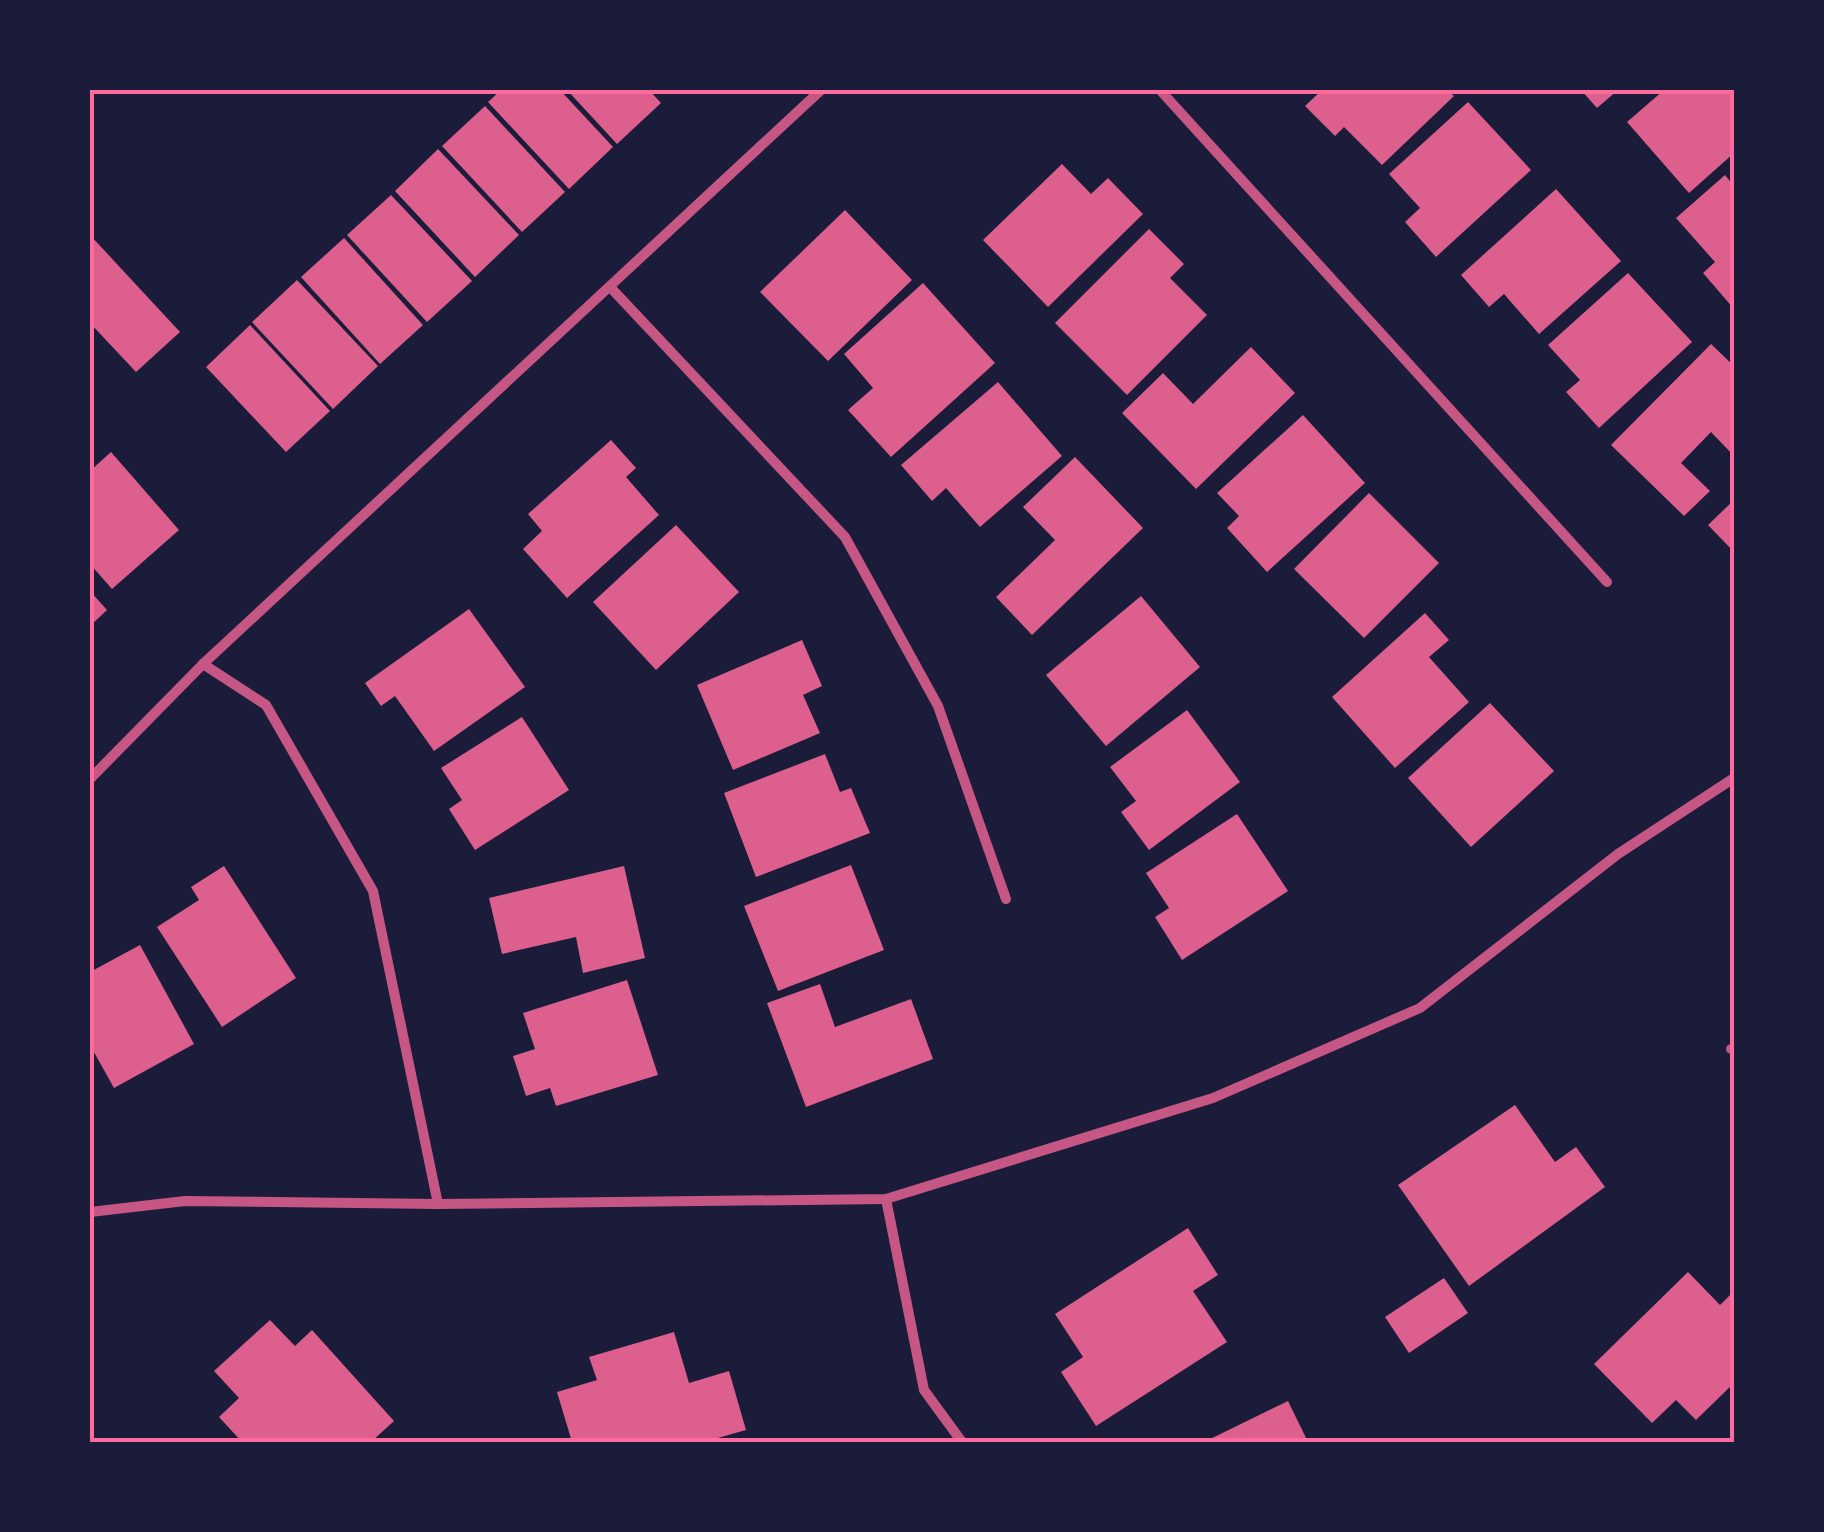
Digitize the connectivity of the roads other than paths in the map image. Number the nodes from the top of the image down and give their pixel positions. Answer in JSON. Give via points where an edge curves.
{"nodes":[{"id":1,"x":821,"y":90,"type":"edge"},
{"id":2,"x":1160,"y":90,"type":"edge"},
{"id":3,"x":611,"y":288,"type":"junction"},
{"id":4,"x":1608,"y":582,"type":"dead end"},
{"id":5,"x":203,"y":664,"type":"junction"},
{"id":6,"x":1734,"y":778,"type":"edge"},
{"id":7,"x":90,"y":779,"type":"edge"},
{"id":8,"x":1006,"y":900,"type":"dead end"},
{"id":9,"x":886,"y":1199,"type":"junction"},
{"id":10,"x":438,"y":1204,"type":"junction"},
{"id":11,"x":90,"y":1212,"type":"edge"},
{"id":12,"x":962,"y":1442,"type":"edge"}],
"edges":[{"from":1,"to":3,"type":"street"},
{"from":2,"to":4,"type":"street"},
{"from":3,"to":5,"type":"street"},
{"from":3,"to":8,"type":"street","via":[[846,537],[938,706]]},
{"from":5,"to":7,"type":"street"},
{"from":5,"to":10,"type":"street","via":[[266,705],[372,891]]},
{"from":6,"to":9,"type":"street","via":[[1618,854],[1420,1008],[1214,1098]]},
{"from":9,"to":10,"type":"street"},
{"from":9,"to":12,"type":"street","via":[[924,1390]]},
{"from":10,"to":11,"type":"street","via":[[184,1201]]}]}
